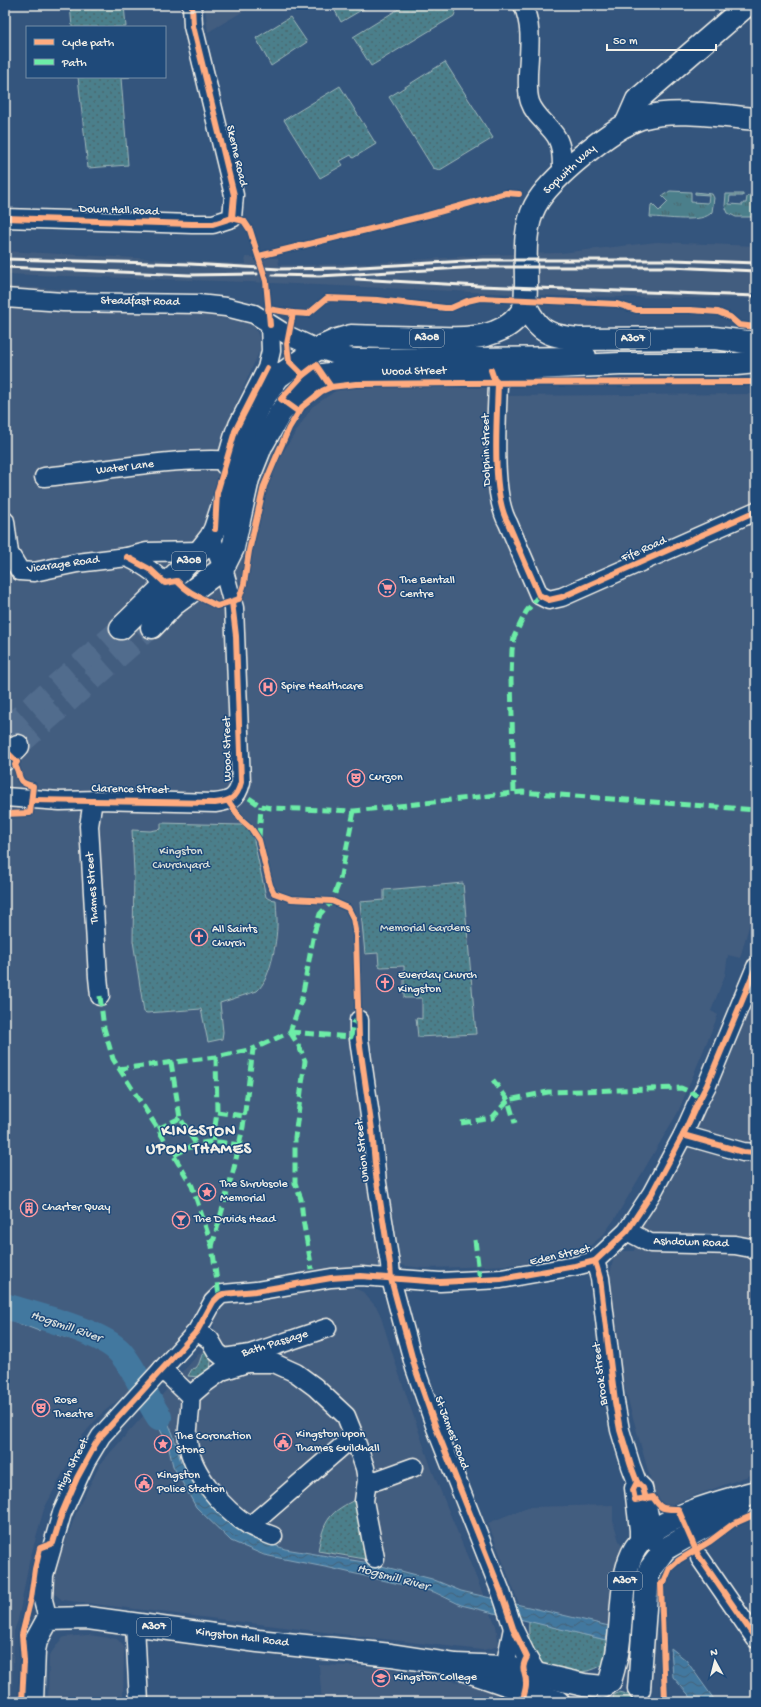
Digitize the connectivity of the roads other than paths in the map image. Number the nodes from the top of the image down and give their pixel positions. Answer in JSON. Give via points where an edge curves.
{"nodes":[{"id":1,"x":192,"y":5,"type":"edge"},
{"id":2,"x":523,"y":5,"type":"edge"},
{"id":3,"x":747,"y":5,"type":"edge"},
{"id":4,"x":756,"y":119,"type":"edge"},
{"id":5,"x":626,"y":125,"type":"junction"},
{"id":6,"x":562,"y":174,"type":"junction"},
{"id":7,"x":5,"y":218,"type":"edge"},
{"id":8,"x":232,"y":218,"type":"joint"},
{"id":9,"x":5,"y":298,"type":"edge"},
{"id":10,"x":526,"y":304,"type":"junction"},
{"id":11,"x":270,"y":325,"type":"junction"},
{"id":12,"x":756,"y":343,"type":"edge"},
{"id":13,"x":317,"y":349,"type":"junction"},
{"id":14,"x":756,"y":362,"type":"edge"},
{"id":15,"x":620,"y":364,"type":"junction"},
{"id":16,"x":514,"y":368,"type":"junction"},
{"id":17,"x":248,"y":436,"type":"junction"},
{"id":18,"x":232,"y":461,"type":"junction"},
{"id":19,"x":44,"y":477,"type":"dead end"},
{"id":20,"x":756,"y":511,"type":"edge"},
{"id":21,"x":5,"y":521,"type":"edge"},
{"id":22,"x":208,"y":539,"type":"junction"},
{"id":23,"x":7,"y":557,"type":"edge"},
{"id":24,"x":127,"y":557,"type":"junction"},
{"id":25,"x":223,"y":568,"type":"junction"},
{"id":26,"x":165,"y":583,"type":"junction"},
{"id":27,"x":539,"y":595,"type":"joint"},
{"id":28,"x":173,"y":605,"type":"junction"},
{"id":29,"x":152,"y":627,"type":"tunnel mouth"},
{"id":30,"x":121,"y":628,"type":"tunnel mouth"},
{"id":31,"x":8,"y":796,"type":"edge"},
{"id":32,"x":93,"y":800,"type":"junction"},
{"id":33,"x":228,"y":802,"type":"joint"},
{"id":34,"x":756,"y":967,"type":"edge"},
{"id":35,"x":100,"y":996,"type":"dead end"},
{"id":36,"x":359,"y":1020,"type":"dead end"},
{"id":37,"x":683,"y":1135,"type":"junction"},
{"id":38,"x":756,"y":1152,"type":"edge"},
{"id":39,"x":627,"y":1231,"type":"junction"},
{"id":40,"x":756,"y":1251,"type":"edge"},
{"id":41,"x":595,"y":1261,"type":"junction"},
{"id":42,"x":391,"y":1279,"type":"junction"},
{"id":43,"x":327,"y":1328,"type":"dead end"},
{"id":44,"x":197,"y":1331,"type":"junction"},
{"id":45,"x":158,"y":1374,"type":"junction"},
{"id":46,"x":190,"y":1396,"type":"junction"},
{"id":47,"x":354,"y":1436,"type":"junction"},
{"id":48,"x":414,"y":1467,"type":"dead end"},
{"id":49,"x":367,"y":1480,"type":"junction"},
{"id":50,"x":756,"y":1493,"type":"edge"},
{"id":51,"x":250,"y":1526,"type":"junction"},
{"id":52,"x":273,"y":1536,"type":"dead end"},
{"id":53,"x":646,"y":1537,"type":"junction"},
{"id":54,"x":376,"y":1558,"type":"dead end"},
{"id":55,"x":657,"y":1558,"type":"junction"},
{"id":56,"x":700,"y":1558,"type":"dead end"},
{"id":57,"x":48,"y":1619,"type":"junction"},
{"id":58,"x":135,"y":1625,"type":"junction"},
{"id":59,"x":513,"y":1626,"type":"junction"},
{"id":60,"x":756,"y":1639,"type":"edge"},
{"id":61,"x":456,"y":1665,"type":"junction"},
{"id":62,"x":505,"y":1667,"type":"junction"},
{"id":63,"x":538,"y":1675,"type":"junction"},
{"id":64,"x":603,"y":1690,"type":"edge"},
{"id":65,"x":642,"y":1695,"type":"edge"},
{"id":66,"x":32,"y":1702,"type":"edge"},
{"id":67,"x":139,"y":1702,"type":"edge"},
{"id":68,"x":558,"y":1702,"type":"edge"}],
"edges":[{"from":1,"to":8,"type":"street","name":"Skerne Road","via":[[193,26],[234,195]]},
{"from":2,"to":6,"type":"street","via":[[530,28],[529,100],[533,111],[561,146]]},
{"from":3,"to":5,"type":"main road","via":[[637,100]]},
{"from":4,"to":5,"type":"main road","name":"Sopwith Way","number":"A307","via":[[683,114],[642,118]]},
{"from":5,"to":6,"type":"main road","name":"Sopwith Way","number":"A307","via":[[610,134]]},
{"from":6,"to":10,"type":"main road","name":"Sopwith Way","number":"A307","via":[[535,205],[529,222]]},
{"from":7,"to":8,"type":"street","name":"Down Hall Road","via":[[213,224]]},
{"from":9,"to":11,"type":"street","name":"Steadfast Road","via":[[63,302],[198,304],[254,314]]},
{"from":10,"to":12,"type":"main road","name":"Sopwith Way","number":"A307","via":[[539,327],[559,337],[714,338]]},
{"from":10,"to":13,"type":"main road","number":"A308","via":[[514,321],[496,332],[478,336],[351,336]]},
{"from":11,"to":13,"type":"street","name":"Wood Street"},
{"from":11,"to":17,"type":"street","via":[[271,351]]},
{"from":13,"to":15,"type":"street","name":"Wood Street","via":[[355,358],[588,356]]},
{"from":13,"to":17,"type":"main road","name":"Wood Street","number":"A308","via":[[278,377],[259,405]]},
{"from":14,"to":15,"type":"main road","name":"Wood Street","number":"A308"},
{"from":15,"to":16,"type":"main road","name":"Wood Street","number":"A308"},
{"from":16,"to":17,"type":"main road","name":"Wood Street","number":"A308","via":[[323,375],[280,413]]},
{"from":16,"to":27,"type":"street","name":"Dolphin Street","via":[[498,383],[498,488],[502,513]]},
{"from":17,"to":18,"type":"main road","name":"Wood Street","number":"A308"},
{"from":17,"to":25,"type":"main road","name":"Wood Street","number":"A308","via":[[248,479],[233,548]]},
{"from":18,"to":19,"type":"street","name":"Water Lane","via":[[178,461]]},
{"from":18,"to":22,"type":"main road","name":"Wood Street","number":"A308"},
{"from":20,"to":27,"type":"street","name":"Fife Road","via":[[562,597],[549,600]]},
{"from":21,"to":23,"type":"street"},
{"from":22,"to":24,"type":"street","name":"Vicarage Road"},
{"from":22,"to":25,"type":"street","name":"Wood Street"},
{"from":22,"to":26,"type":"main road","number":"A308"},
{"from":23,"to":24,"type":"street","name":"Vicarage Road","via":[[20,571],[34,572],[77,563]]},
{"from":24,"to":26,"type":"street","via":[[151,570]]},
{"from":25,"to":28,"type":"main road","number":"A308"},
{"from":25,"to":33,"type":"street","name":"Wood Street","via":[[234,608],[241,782],[239,792]]},
{"from":26,"to":28,"type":"street","via":[[172,596]]},
{"from":26,"to":30,"type":"main road","number":"A308"},
{"from":28,"to":29,"type":"main road","number":"A308"},
{"from":31,"to":32,"type":"street","name":"Clarence Street","via":[[60,801]]},
{"from":32,"to":33,"type":"street","name":"Clarence Street"},
{"from":32,"to":35,"type":"street","name":"Thames Street","via":[[89,834]]},
{"from":34,"to":37,"type":"street","name":"Eden Street","via":[[707,1085]]},
{"from":36,"to":42,"type":"street","name":"Union Street","via":[[359,1039]]},
{"from":37,"to":38,"type":"street","via":[[743,1152]]},
{"from":37,"to":39,"type":"street","name":"Eden Street","via":[[652,1193]]},
{"from":39,"to":40,"type":"street","name":"Ashdown Road","via":[[650,1243],[735,1245]]},
{"from":39,"to":41,"type":"street","name":"Eden Street"},
{"from":41,"to":42,"type":"street","name":"Eden Street","via":[[501,1279],[440,1282]]},
{"from":41,"to":53,"type":"street","name":"Brook Street","via":[[601,1286],[614,1402],[637,1482],[633,1490],[639,1530]]},
{"from":42,"to":44,"type":"street","name":"Eden Street","via":[[361,1276],[331,1278],[223,1294],[213,1302]]},
{"from":42,"to":59,"type":"street","name":"St James' Road","via":[[415,1368],[436,1428]]},
{"from":43,"to":44,"type":"street","name":"Bath Passage","via":[[250,1354],[224,1358],[210,1340]]},
{"from":44,"to":45,"type":"street"},
{"from":45,"to":46,"type":"street"},
{"from":45,"to":57,"type":"street","name":"High Street","via":[[101,1436],[77,1478],[62,1513],[44,1575],[43,1600]]},
{"from":46,"to":47,"type":"street","via":[[222,1371],[247,1363],[274,1363],[296,1373],[315,1387],[346,1416]]},
{"from":46,"to":51,"type":"street","via":[[188,1442],[193,1463],[204,1481],[229,1510]]},
{"from":47,"to":49,"type":"street"},
{"from":47,"to":51,"type":"street"},
{"from":48,"to":49,"type":"street","via":[[378,1480]]},
{"from":49,"to":54,"type":"street","via":[[364,1501]]},
{"from":50,"to":53,"type":"main road","number":"A307","via":[[729,1499],[681,1516]]},
{"from":50,"to":55,"type":"main road","number":"A307","via":[[730,1513],[665,1549]]},
{"from":51,"to":52,"type":"street"},
{"from":53,"to":55,"type":"street","name":"Brook Street"},
{"from":53,"to":64,"type":"main road","number":"A307","via":[[632,1554],[627,1570],[617,1653]]},
{"from":55,"to":65,"type":"main road","number":"A307","via":[[650,1569],[647,1581]]},
{"from":56,"to":60,"type":"street"},
{"from":57,"to":58,"type":"main road","name":"Kingston Hall Road","number":"A307","via":[[88,1618]]},
{"from":57,"to":66,"type":"main road","via":[[34,1650]]},
{"from":58,"to":61,"type":"main road","name":"Kingston Hall Road","number":"A307","via":[[392,1655]]},
{"from":58,"to":67,"type":"street"},
{"from":59,"to":62,"type":"street"},
{"from":59,"to":63,"type":"street","name":"St James' Road"},
{"from":61,"to":62,"type":"main road","name":"Kingston Hall Road","number":"A307"},
{"from":61,"to":68,"type":"main road","name":"Kingston Hall Road","number":"A307","via":[[483,1677]]},
{"from":62,"to":63,"type":"main road","name":"Kingston Hall Road","number":"A307"},
{"from":63,"to":64,"type":"main road","name":"Kingston Hall Road","number":"A307"},
{"from":64,"to":65,"type":"main road","name":"Kingston Hall Road","via":[[623,1679],[630,1681]]}]}
